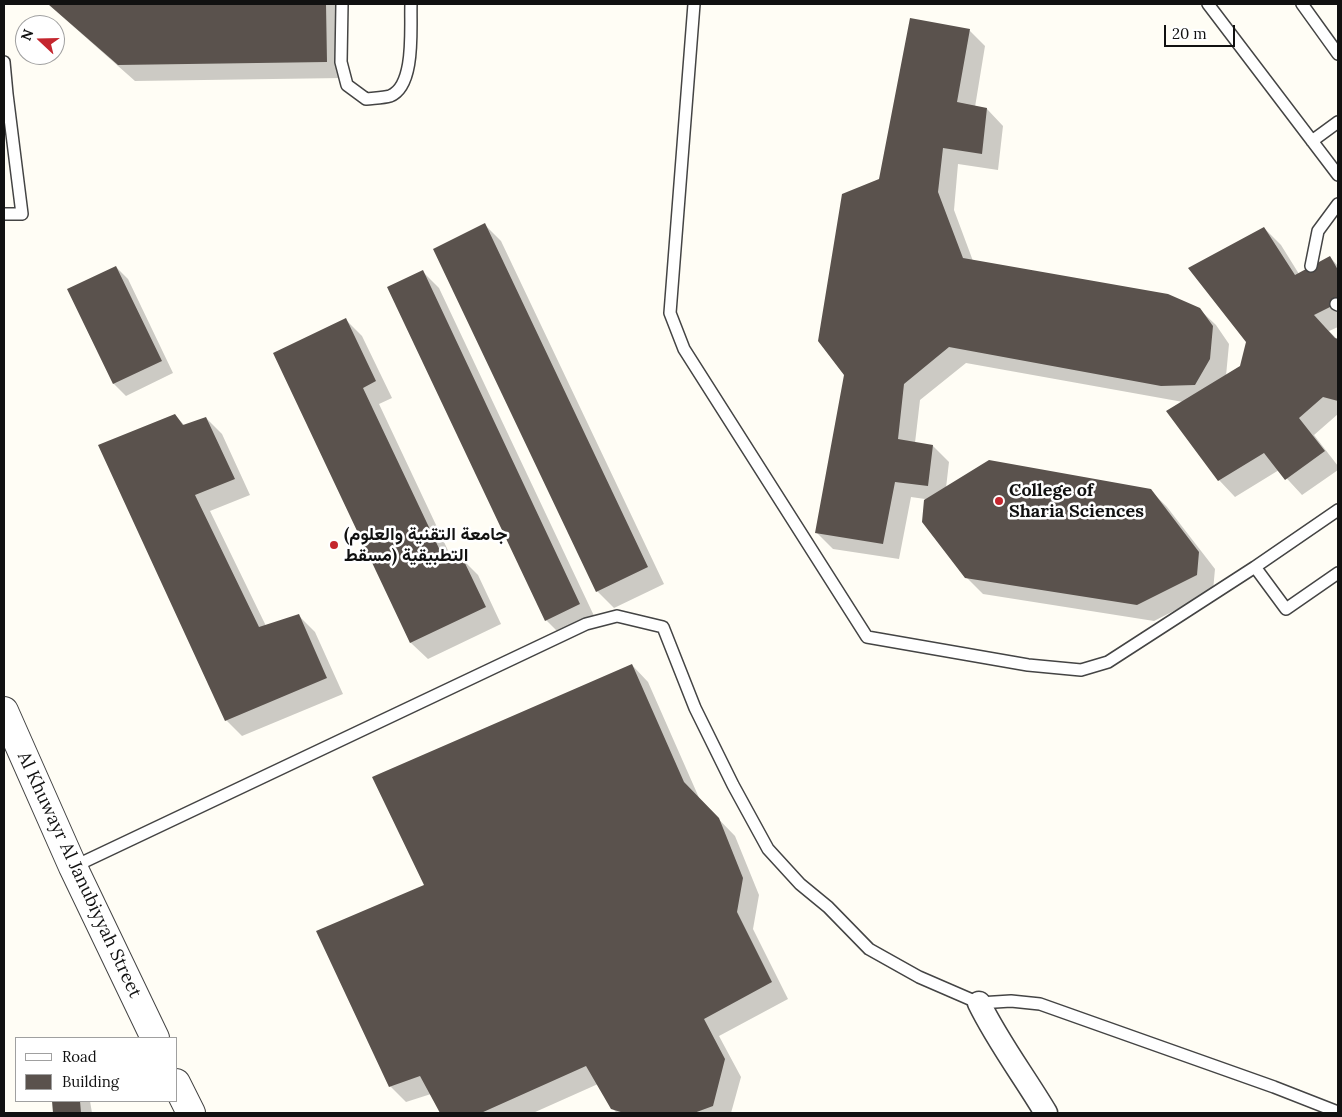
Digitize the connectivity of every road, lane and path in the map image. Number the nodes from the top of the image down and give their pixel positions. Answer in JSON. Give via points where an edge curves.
{"nodes":[{"id":1,"x":342,"y":4,"type":"edge"},
{"id":2,"x":411,"y":4,"type":"edge"},
{"id":3,"x":694,"y":4,"type":"edge"},
{"id":4,"x":1208,"y":4,"type":"edge"},
{"id":5,"x":1302,"y":4,"type":"edge"},
{"id":6,"x":1338,"y":54,"type":"edge"},
{"id":7,"x":4,"y":62,"type":"edge"},
{"id":8,"x":6,"y":94,"type":"edge"},
{"id":9,"x":1338,"y":122,"type":"edge"},
{"id":10,"x":1312,"y":140,"type":"junction"},
{"id":11,"x":1338,"y":175,"type":"edge"},
{"id":12,"x":1338,"y":204,"type":"edge"},
{"id":13,"x":4,"y":214,"type":"edge"},
{"id":14,"x":1311,"y":266,"type":"dead end"},
{"id":15,"x":1338,"y":510,"type":"edge"},
{"id":16,"x":1255,"y":567,"type":"junction"},
{"id":17,"x":1338,"y":573,"type":"edge"},
{"id":18,"x":4,"y":711,"type":"edge"},
{"id":19,"x":73,"y":867,"type":"junction"},
{"id":20,"x":979,"y":1003,"type":"junction"},
{"id":21,"x":155,"y":1037,"type":"edge"},
{"id":22,"x":178,"y":1087,"type":"edge"},
{"id":23,"x":1338,"y":1112,"type":"edge"},
{"id":24,"x":191,"y":1113,"type":"edge"},
{"id":25,"x":1046,"y":1113,"type":"edge"}],
"edges":[{"from":1,"to":2,"type":"lane","via":[[341,62],[346,85],[366,99],[391,95],[405,82]]},
{"from":3,"to":16,"type":"lane","via":[[670,313],[684,349],[867,637],[1028,665],[1081,670],[1108,662]]},
{"from":4,"to":10,"type":"lane"},
{"from":5,"to":6,"type":"lane"},
{"from":7,"to":8,"type":"lane"},
{"from":8,"to":13,"type":"lane","via":[[22,214]]},
{"from":9,"to":10,"type":"lane"},
{"from":10,"to":11,"type":"lane"},
{"from":12,"to":14,"type":"lane","via":[[1318,231]]},
{"from":15,"to":16,"type":"lane"},
{"from":16,"to":17,"type":"lane","via":[[1286,609]]},
{"from":18,"to":19,"type":"street","name":"Al Khuwayr Al Janubiyyah Street"},
{"from":19,"to":20,"type":"lane","via":[[586,624],[617,616],[663,627],[695,708],[733,785],[768,849],[800,884],[869,949]]},
{"from":19,"to":21,"type":"street","name":"Al Khuwayr Al Janubiyyah Street"},
{"from":20,"to":23,"type":"lane","via":[[1011,1001],[1040,1004]]},
{"from":20,"to":25,"type":"street","via":[[991,1028]]},
{"from":22,"to":24,"type":"street"}]}
